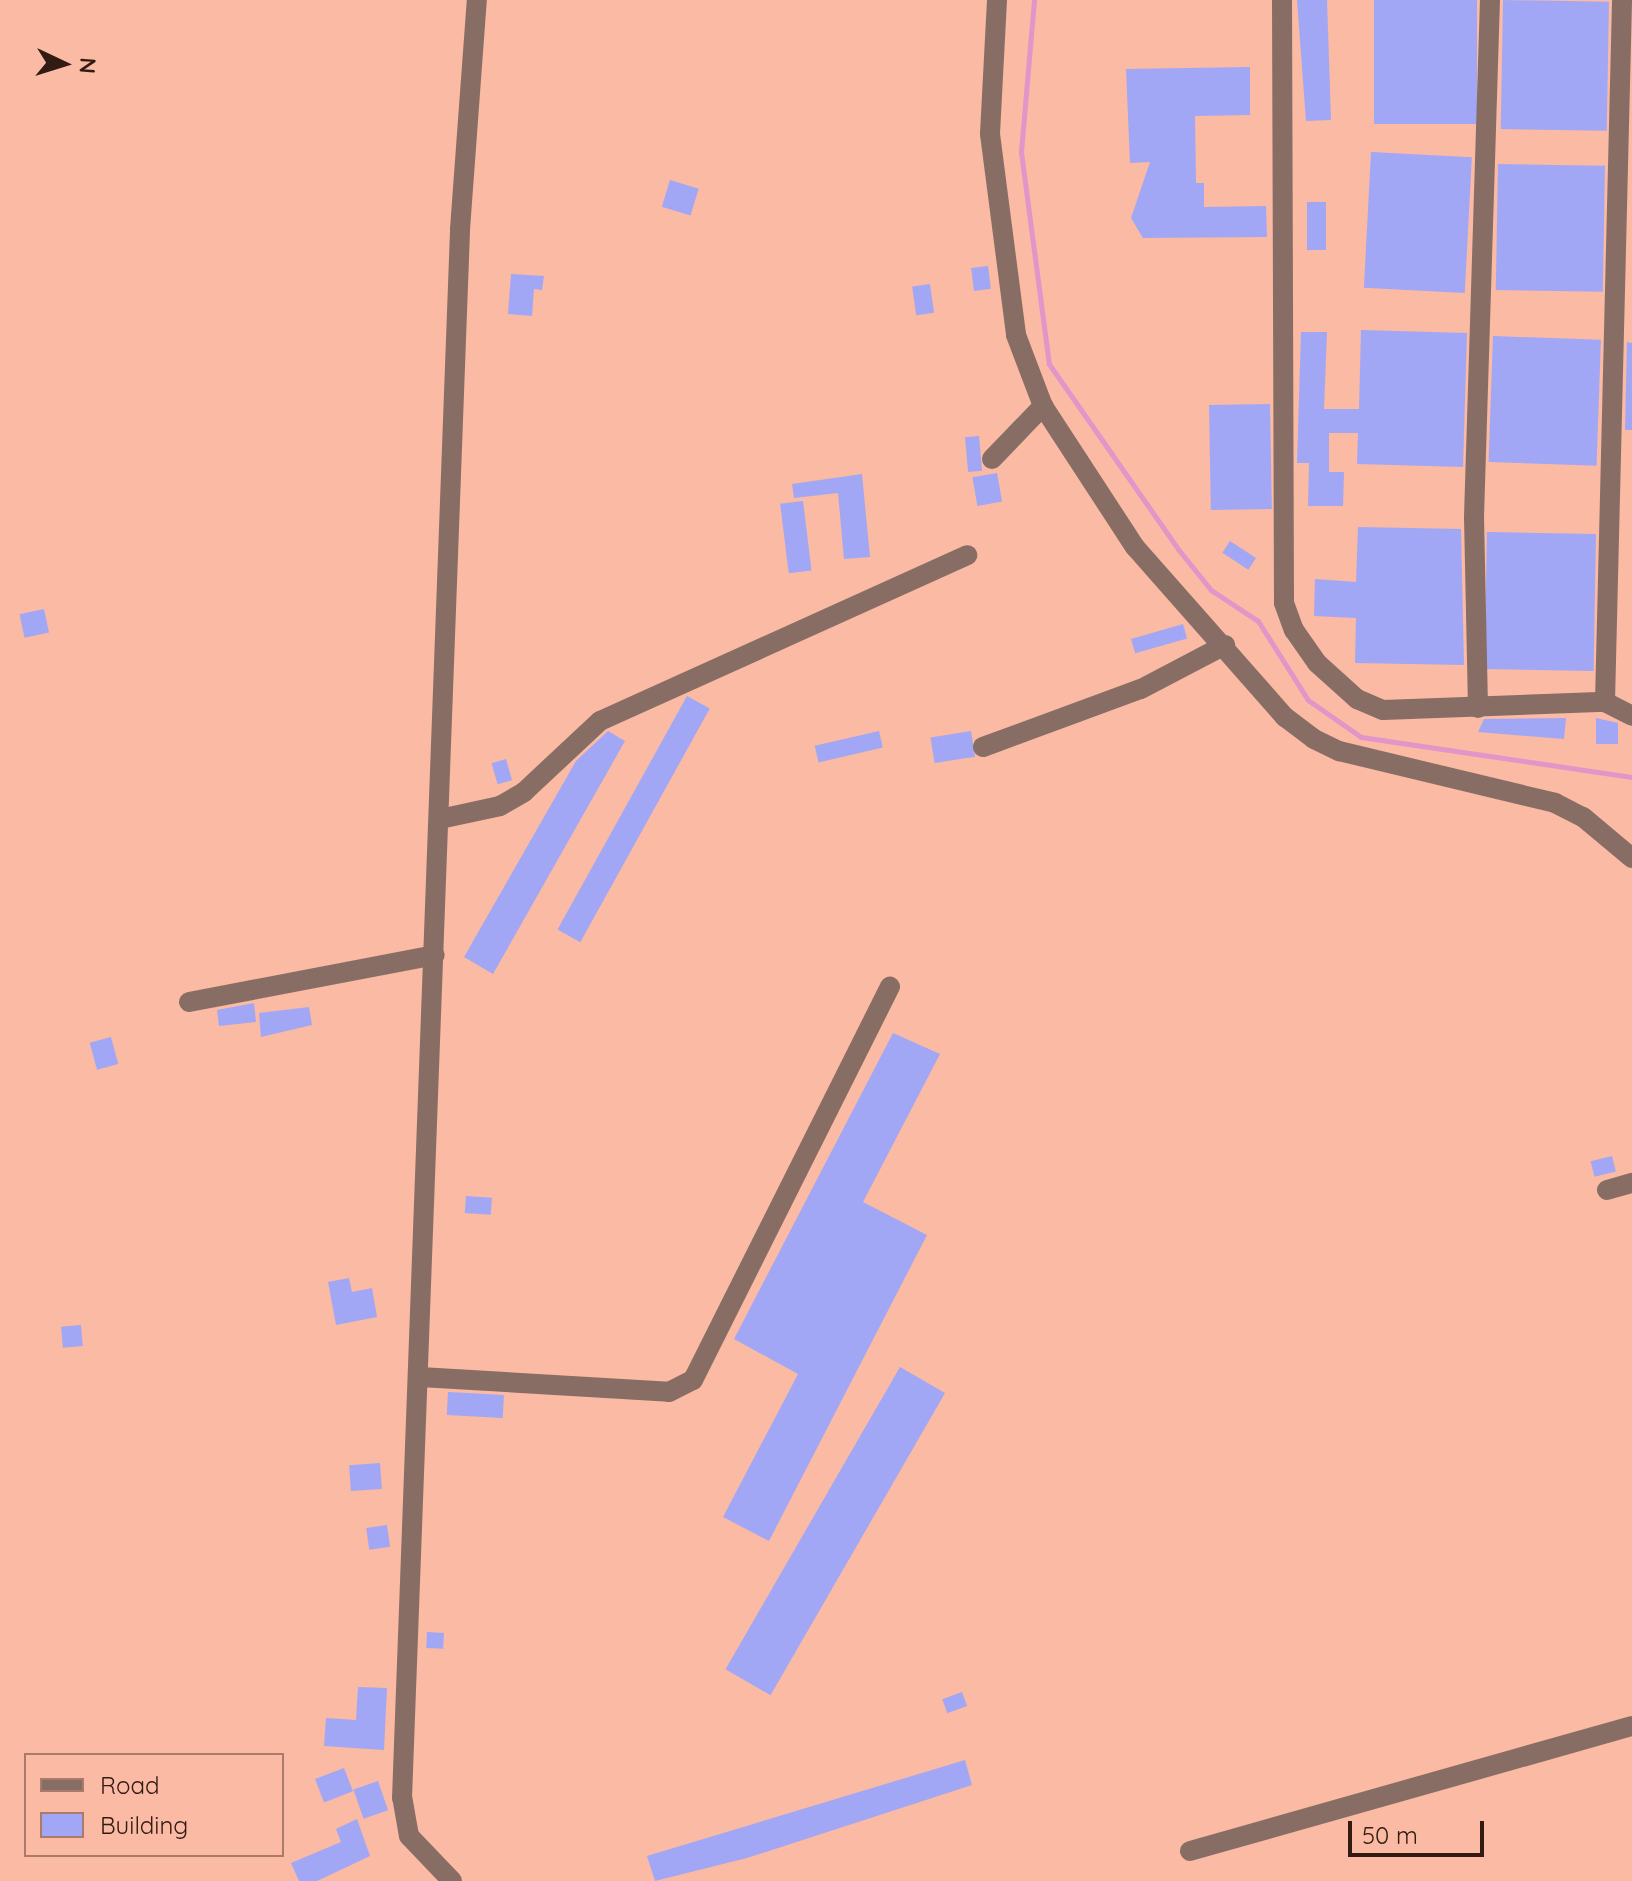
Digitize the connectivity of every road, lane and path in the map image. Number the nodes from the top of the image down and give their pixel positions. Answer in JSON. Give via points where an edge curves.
{"nodes":[{"id":1,"x":477,"y":0,"type":"edge"},
{"id":2,"x":997,"y":0,"type":"edge"},
{"id":3,"x":1282,"y":0,"type":"edge"},
{"id":4,"x":1490,"y":0,"type":"edge"},
{"id":5,"x":1622,"y":0,"type":"edge"},
{"id":6,"x":1043,"y":406,"type":"junction"},
{"id":7,"x":992,"y":459,"type":"dead end"},
{"id":8,"x":967,"y":555,"type":"dead end"},
{"id":9,"x":1225,"y":645,"type":"junction"},
{"id":10,"x":1605,"y":702,"type":"junction"},
{"id":11,"x":1478,"y":708,"type":"junction"},
{"id":12,"x":1632,"y":716,"type":"edge"},
{"id":13,"x":983,"y":747,"type":"dead end"},
{"id":14,"x":440,"y":819,"type":"junction"},
{"id":15,"x":1632,"y":858,"type":"edge"},
{"id":16,"x":435,"y":955,"type":"junction"},
{"id":17,"x":890,"y":987,"type":"dead end"},
{"id":18,"x":189,"y":1002,"type":"dead end"},
{"id":19,"x":1632,"y":1183,"type":"edge"},
{"id":20,"x":1607,"y":1190,"type":"dead end"},
{"id":21,"x":420,"y":1377,"type":"junction"},
{"id":22,"x":1632,"y":1726,"type":"edge"},
{"id":23,"x":1190,"y":1851,"type":"dead end"},
{"id":24,"x":452,"y":1881,"type":"edge"}],
"edges":[{"from":1,"to":14,"type":"street","via":[[460,229]]},
{"from":2,"to":6,"type":"street","via":[[990,134],[1002,251],[1016,335]]},
{"from":3,"to":11,"type":"street","via":[[1284,603],[1317,663],[1357,699],[1383,710]]},
{"from":4,"to":11,"type":"street","via":[[1474,517]]},
{"from":5,"to":10,"type":"street"},
{"from":6,"to":7,"type":"street"},
{"from":6,"to":9,"type":"street","via":[[1135,547]]},
{"from":8,"to":14,"type":"street","via":[[600,721],[524,792],[500,806]]},
{"from":9,"to":13,"type":"street","via":[[1141,689]]},
{"from":9,"to":15,"type":"street","via":[[1285,717],[1314,739],[1339,751],[1555,803],[1583,817]]},
{"from":10,"to":11,"type":"street"},
{"from":10,"to":12,"type":"street"},
{"from":14,"to":16,"type":"street"},
{"from":16,"to":18,"type":"street"},
{"from":16,"to":21,"type":"street"},
{"from":17,"to":21,"type":"street","via":[[693,1380],[669,1392]]},
{"from":19,"to":20,"type":"street"},
{"from":21,"to":24,"type":"street","via":[[402,1798],[409,1836]]},
{"from":22,"to":23,"type":"street"}]}
